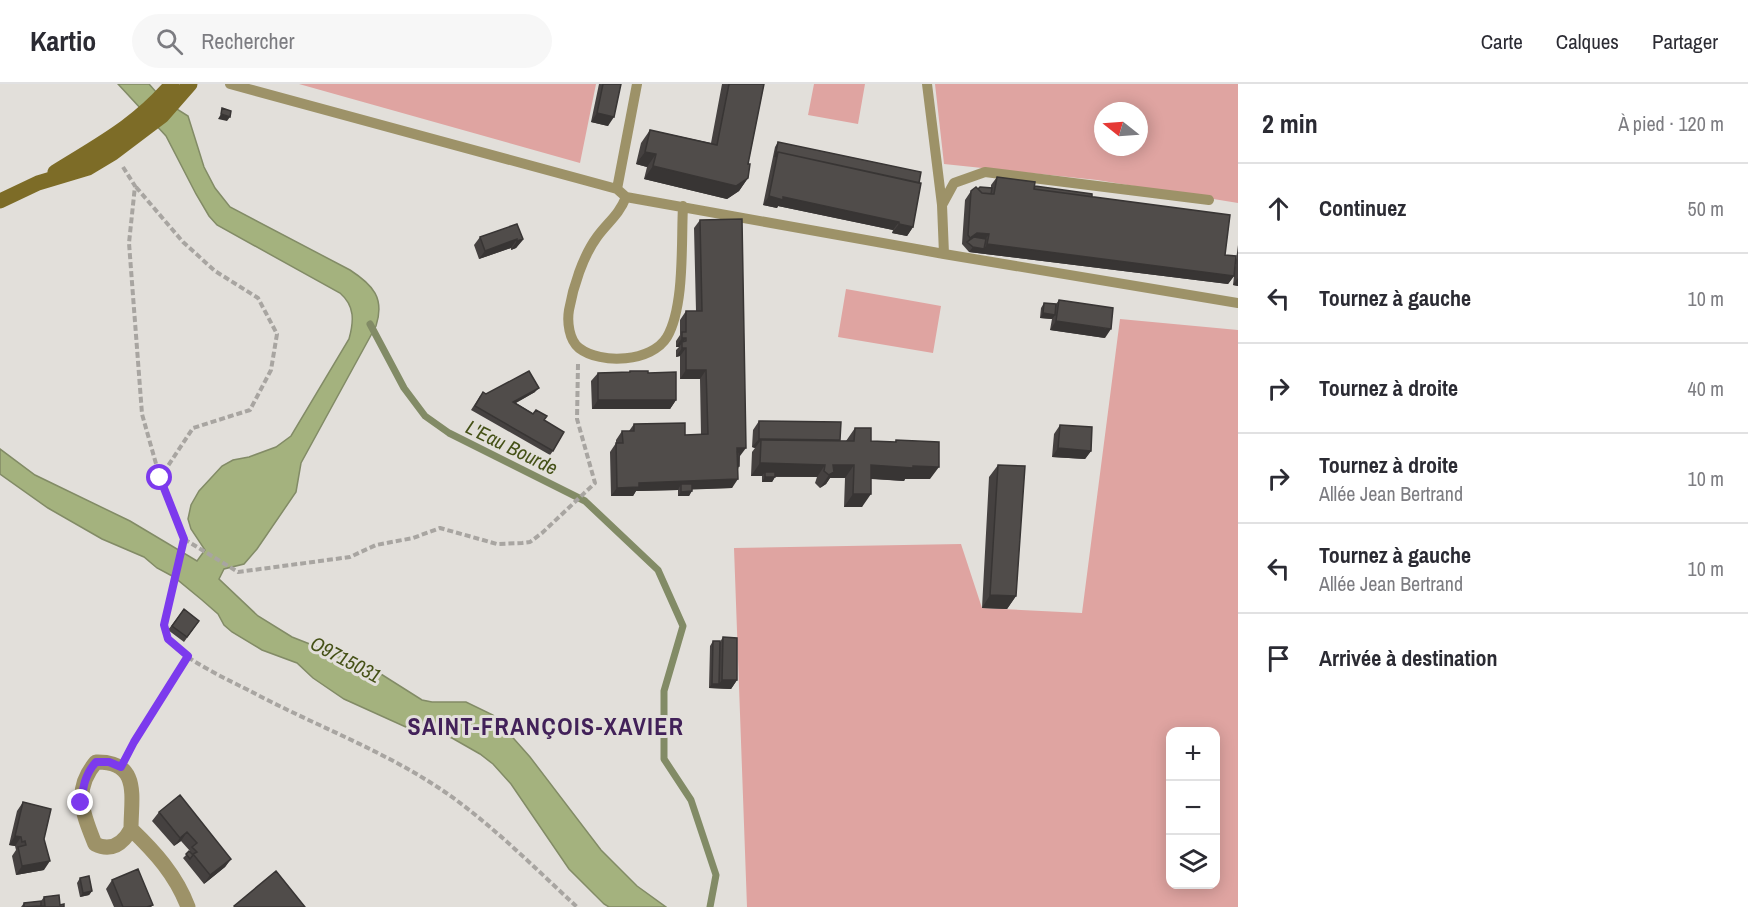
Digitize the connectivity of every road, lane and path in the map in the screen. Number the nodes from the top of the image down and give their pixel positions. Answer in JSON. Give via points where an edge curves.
{"nodes":[{"id":1,"x":190,"y":84,"type":"edge"},
{"id":2,"x":230,"y":84,"type":"edge"},
{"id":3,"x":637,"y":84,"type":"edge"},
{"id":4,"x":927,"y":84,"type":"edge"},
{"id":5,"x":174,"y":89,"type":"edge"},
{"id":6,"x":121,"y":164,"type":"dead end"},
{"id":7,"x":135,"y":186,"type":"junction"},
{"id":8,"x":621,"y":193,"type":"junction"},
{"id":9,"x":1209,"y":200,"type":"dead end"},
{"id":10,"x":0,"y":201,"type":"edge"},
{"id":11,"x":942,"y":205,"type":"junction"},
{"id":12,"x":683,"y":206,"type":"junction"},
{"id":13,"x":944,"y":254,"type":"junction"},
{"id":14,"x":1238,"y":303,"type":"edge"},
{"id":15,"x":579,"y":348,"type":"junction"},
{"id":16,"x":160,"y":478,"type":"junction"},
{"id":17,"x":184,"y":539,"type":"junction"},
{"id":18,"x":188,"y":656,"type":"junction"},
{"id":19,"x":121,"y":767,"type":"junction"},
{"id":20,"x":131,"y":829,"type":"junction"},
{"id":21,"x":188,"y":907,"type":"edge"},
{"id":22,"x":577,"y":907,"type":"edge"}],
"edges":[{"from":1,"to":5,"type":"street"},
{"from":2,"to":8,"type":"lane"},
{"from":3,"to":8,"type":"lane"},
{"from":4,"to":11,"type":"lane"},
{"from":5,"to":10,"type":"street","via":[[162,116],[134,130],[88,168],[38,183]]},
{"from":6,"to":7,"type":"path"},
{"from":7,"to":16,"type":"path","via":[[129,243],[142,414]]},
{"from":7,"to":16,"type":"path","via":[[183,242],[215,271],[258,298],[277,334],[271,370],[250,410],[193,428]]},
{"from":8,"to":12,"type":"lane"},
{"from":8,"to":15,"type":"lane","via":[[621,209],[596,239],[569,311],[569,327]]},
{"from":9,"to":11,"type":"lane","via":[[985,172],[954,183]]},
{"from":11,"to":13,"type":"lane"},
{"from":12,"to":13,"type":"lane"},
{"from":12,"to":15,"type":"lane","via":[[676,309],[665,339],[657,348],[627,357],[606,358]]},
{"from":13,"to":14,"type":"lane"},
{"from":15,"to":17,"type":"path","via":[[577,419],[595,483],[530,542],[497,543],[440,528],[376,545],[350,557],[238,572]]},
{"from":16,"to":17,"type":"path"},
{"from":17,"to":18,"type":"path","via":[[164,625],[168,639]]},
{"from":18,"to":19,"type":"path"},
{"from":18,"to":22,"type":"path","via":[[294,714],[381,753],[440,789]]},
{"from":19,"to":20,"type":"street","via":[[128,773],[132,786]]},
{"from":19,"to":20,"type":"street","via":[[96,762],[84,783],[81,803],[95,844],[111,848]]},
{"from":20,"to":21,"type":"street","via":[[172,874]]}]}
